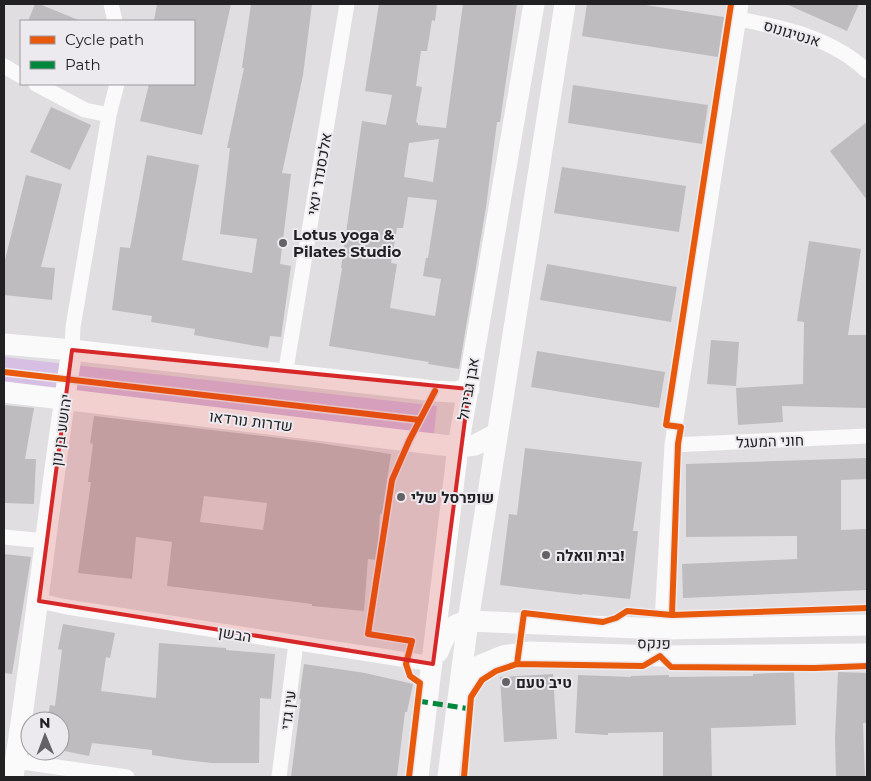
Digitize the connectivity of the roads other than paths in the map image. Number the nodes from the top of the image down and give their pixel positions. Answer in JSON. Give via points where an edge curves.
{"nodes":[{"id":1,"x":111,"y":4,"type":"edge"},
{"id":2,"x":347,"y":4,"type":"edge"},
{"id":3,"x":534,"y":4,"type":"edge"},
{"id":4,"x":565,"y":4,"type":"edge"},
{"id":5,"x":741,"y":4,"type":"edge"},
{"id":6,"x":739,"y":19,"type":"junction"},
{"id":7,"x":115,"y":20,"type":"edge"},
{"id":8,"x":4,"y":66,"type":"edge"},
{"id":9,"x":867,"y":71,"type":"edge"},
{"id":10,"x":20,"y":75,"type":"edge"},
{"id":11,"x":38,"y":85,"type":"edge"},
{"id":12,"x":117,"y":85,"type":"edge"},
{"id":13,"x":109,"y":115,"type":"junction"},
{"id":14,"x":4,"y":344,"type":"edge"},
{"id":15,"x":72,"y":350,"type":"junction"},
{"id":16,"x":285,"y":375,"type":"junction"},
{"id":17,"x":469,"y":389,"type":"junction"},
{"id":18,"x":4,"y":392,"type":"edge"},
{"id":19,"x":65,"y":399,"type":"junction"},
{"id":20,"x":496,"y":434,"type":"junction"},
{"id":21,"x":867,"y":436,"type":"edge"},
{"id":22,"x":672,"y":445,"type":"junction"},
{"id":23,"x":458,"y":446,"type":"junction"},
{"id":24,"x":4,"y":537,"type":"edge"},
{"id":25,"x":45,"y":541,"type":"junction"},
{"id":26,"x":38,"y":601,"type":"junction"},
{"id":27,"x":468,"y":621,"type":"junction"},
{"id":28,"x":867,"y":625,"type":"edge"},
{"id":29,"x":663,"y":629,"type":"junction"},
{"id":30,"x":296,"y":643,"type":"junction"},
{"id":31,"x":867,"y":654,"type":"edge"},
{"id":32,"x":660,"y":656,"type":"junction"},
{"id":33,"x":433,"y":664,"type":"junction"},
{"id":34,"x":458,"y":694,"type":"junction"},
{"id":35,"x":14,"y":769,"type":"edge"},
{"id":36,"x":127,"y":777,"type":"edge"},
{"id":37,"x":279,"y":777,"type":"edge"},
{"id":38,"x":418,"y":777,"type":"edge"},
{"id":39,"x":448,"y":777,"type":"edge"}],
"edges":[{"from":1,"to":7,"type":"street"},
{"from":2,"to":16,"type":"street","name":"אלכסנדר ינאי"},
{"from":3,"to":17,"type":"main road","name":"אבן גבירול"},
{"from":4,"to":20,"type":"main road"},
{"from":5,"to":6,"type":"street"},
{"from":6,"to":9,"type":"street","name":"אנטיגונוס","via":[[788,29],[822,41]]},
{"from":6,"to":22,"type":"street"},
{"from":8,"to":10,"type":"street"},
{"from":11,"to":13,"type":"street","via":[[85,110]]},
{"from":12,"to":13,"type":"street","name":"יהושע בן נון"},
{"from":13,"to":15,"type":"street","name":"יהושע בן נון"},
{"from":14,"to":15,"type":"main road"},
{"from":15,"to":16,"type":"main road"},
{"from":15,"to":19,"type":"main road","name":"יהושע בן נון"},
{"from":16,"to":17,"type":"main road","via":[[445,392]]},
{"from":17,"to":23,"type":"main road","name":"אבן גבירול"},
{"from":18,"to":19,"type":"main road","name":"שדרות נורדאו"},
{"from":19,"to":23,"type":"main road","name":"שדרות נורדאו"},
{"from":19,"to":25,"type":"main road","name":"יהושע בן נון"},
{"from":20,"to":23,"type":"main road","name":"שדרות נורדאו","via":[[475,445]]},
{"from":20,"to":27,"type":"main road"},
{"from":21,"to":22,"type":"street","name":"חוני המעגל"},
{"from":22,"to":29,"type":"street"},
{"from":23,"to":33,"type":"main road","name":"אבן גבירול"},
{"from":24,"to":25,"type":"street"},
{"from":25,"to":26,"type":"main road","name":"יהושע בן נון"},
{"from":26,"to":30,"type":"street","name":"הבשן"},
{"from":26,"to":35,"type":"main road","name":"יהושע בן נון"},
{"from":27,"to":29,"type":"main road","name":"פנקס"},
{"from":27,"to":33,"type":"main road","via":[[453,626],[447,632]]},
{"from":27,"to":34,"type":"main road"},
{"from":28,"to":29,"type":"main road","name":"פנקס"},
{"from":29,"to":32,"type":"street"},
{"from":30,"to":33,"type":"street","name":"הבשן"},
{"from":30,"to":37,"type":"street","name":"עין גדי"},
{"from":31,"to":32,"type":"main road","name":"פנקס"},
{"from":32,"to":34,"type":"main road","name":"פנקס","via":[[513,653],[472,670]]},
{"from":33,"to":38,"type":"main road","name":"אבן גבירול"},
{"from":34,"to":39,"type":"main road"},
{"from":35,"to":36,"type":"street"}]}
